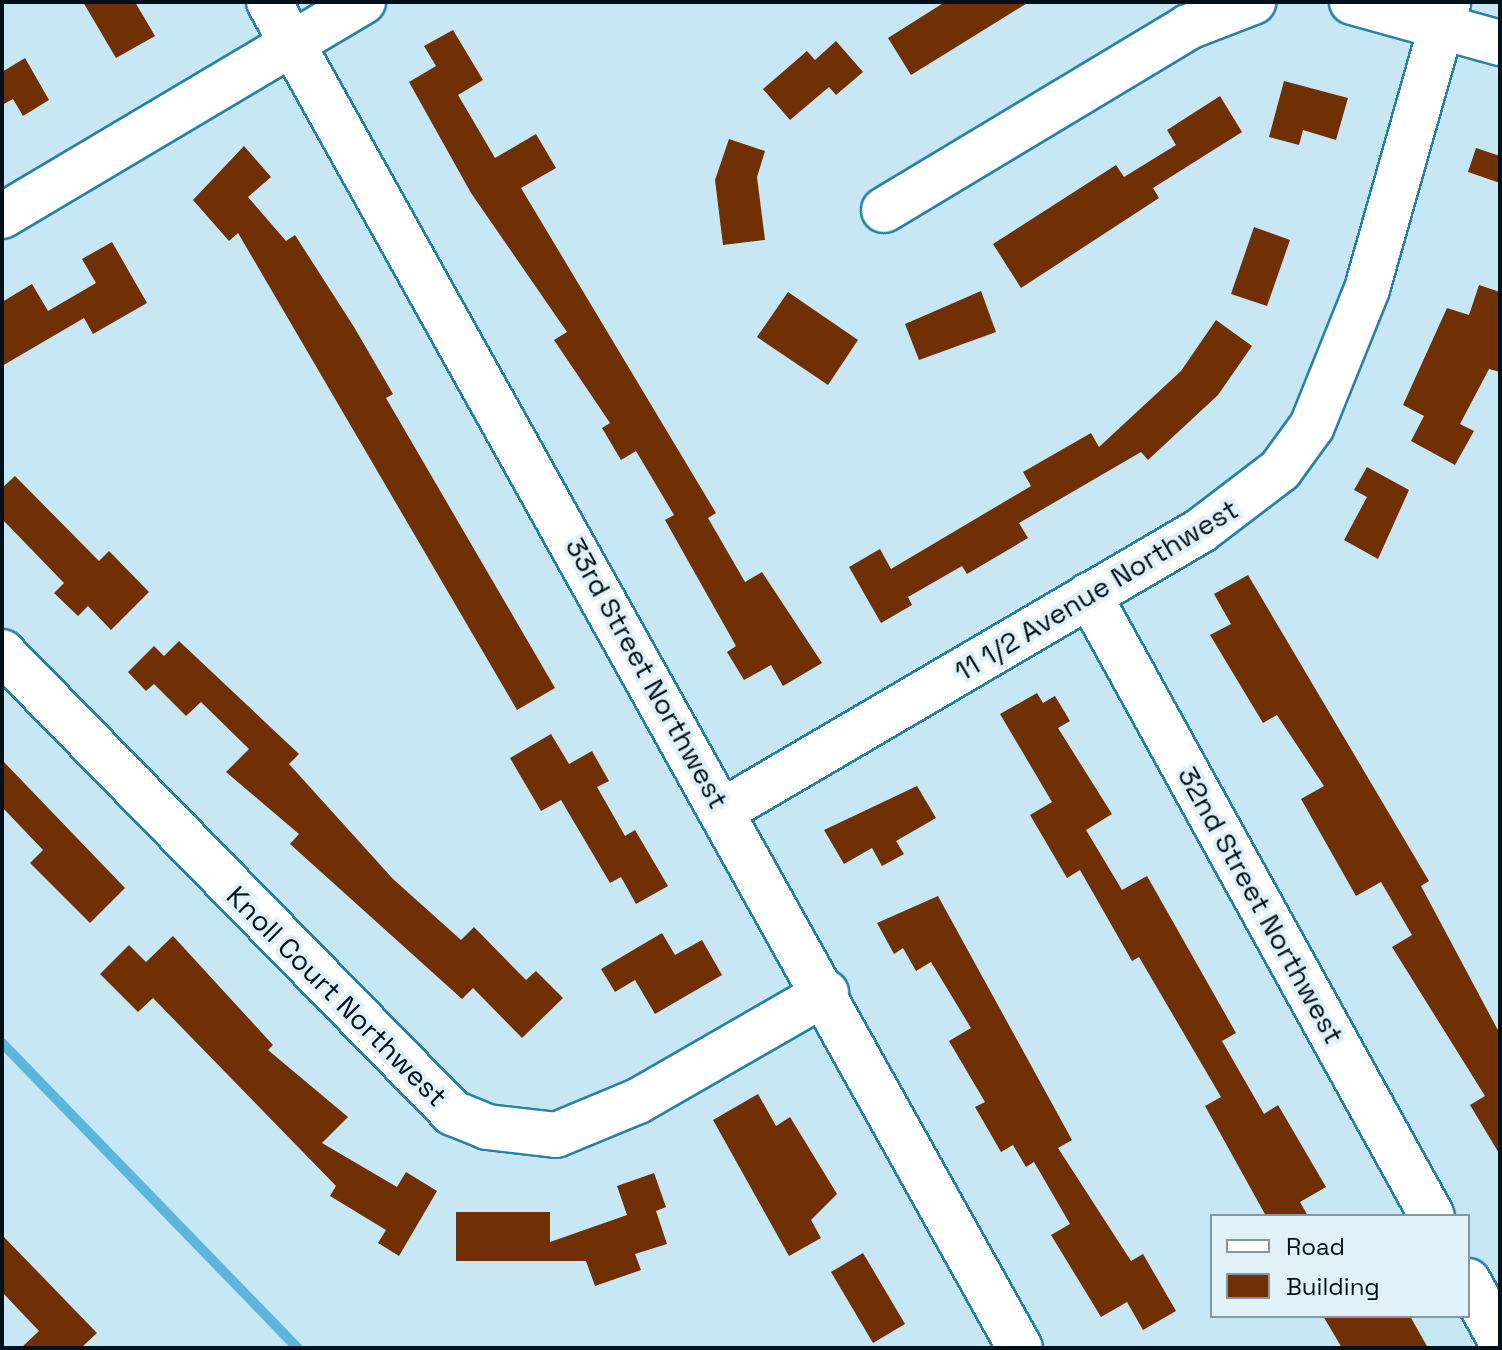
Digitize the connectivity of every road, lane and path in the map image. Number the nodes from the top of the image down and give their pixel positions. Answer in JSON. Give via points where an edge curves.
{"nodes":[{"id":1,"x":269,"y":2,"type":"edge"},
{"id":2,"x":363,"y":2,"type":"edge"},
{"id":3,"x":1253,"y":2,"type":"edge"},
{"id":4,"x":1352,"y":2,"type":"edge"},
{"id":5,"x":1445,"y":14,"type":"edge"},
{"id":6,"x":1500,"y":43,"type":"edge"},
{"id":7,"x":294,"y":44,"type":"junction"},
{"id":8,"x":884,"y":210,"type":"dead end"},
{"id":9,"x":2,"y":216,"type":"edge"},
{"id":10,"x":1089,"y":595,"type":"junction"},
{"id":11,"x":2,"y":652,"type":"edge"},
{"id":12,"x":724,"y":810,"type":"junction"},
{"id":13,"x":826,"y":993,"type":"junction"},
{"id":14,"x":1431,"y":1214,"type":"edge"},
{"id":15,"x":1470,"y":1285,"type":"edge"},
{"id":16,"x":1500,"y":1339,"type":"edge"},
{"id":17,"x":1020,"y":1348,"type":"edge"}],
"edges":[{"from":1,"to":7,"type":"street","name":"33rd Street Northwest"},
{"from":2,"to":7,"type":"street"},
{"from":3,"to":8,"type":"street","via":[[1188,27]]},
{"from":4,"to":5,"type":"street"},
{"from":5,"to":6,"type":"street"},
{"from":5,"to":10,"type":"street","name":"11 1/2 Avenue Northwest","via":[[1367,289],[1312,426],[1246,501]]},
{"from":7,"to":9,"type":"street"},
{"from":7,"to":12,"type":"street","name":"33rd Street Northwest"},
{"from":10,"to":12,"type":"street","name":"11 1/2 Avenue Northwest"},
{"from":10,"to":14,"type":"street","name":"32nd Street Northwest"},
{"from":11,"to":13,"type":"street","name":"Knoll Court Northwest","via":[[453,1113],[487,1127],[556,1135],[638,1101]]},
{"from":12,"to":13,"type":"street","name":"33rd Street Northwest"},
{"from":13,"to":17,"type":"street","name":"33rd Street Northwest"},
{"from":15,"to":16,"type":"street"}]}
